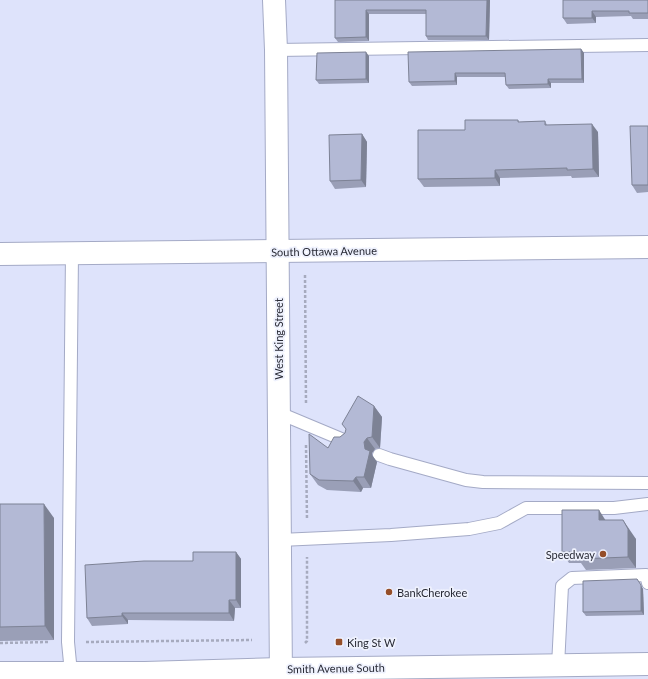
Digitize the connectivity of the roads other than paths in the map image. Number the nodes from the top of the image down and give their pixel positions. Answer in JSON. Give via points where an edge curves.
{"nodes":[{"id":1,"x":274,"y":0,"type":"edge"},
{"id":2,"x":648,"y":45,"type":"edge"},
{"id":3,"x":276,"y":50,"type":"junction"},
{"id":4,"x":648,"y":247,"type":"edge"},
{"id":5,"x":278,"y":251,"type":"junction"},
{"id":6,"x":0,"y":254,"type":"edge"},
{"id":7,"x":72,"y":254,"type":"junction"},
{"id":8,"x":279,"y":413,"type":"junction"},
{"id":9,"x":346,"y":441,"type":"edge"},
{"id":10,"x":379,"y":455,"type":"dead end"},
{"id":11,"x":648,"y":483,"type":"edge"},
{"id":12,"x":648,"y":504,"type":"edge"},
{"id":13,"x":280,"y":540,"type":"junction"},
{"id":14,"x":648,"y":583,"type":"edge"},
{"id":15,"x":648,"y":664,"type":"edge"},
{"id":16,"x":558,"y":666,"type":"junction"},
{"id":17,"x":0,"y":673,"type":"edge"},
{"id":18,"x":71,"y":673,"type":"junction"},
{"id":19,"x":472,"y":673,"type":"edge"},
{"id":20,"x":281,"y":674,"type":"edge"},
{"id":21,"x":145,"y":676,"type":"edge"}],
"edges":[{"from":1,"to":3,"type":"street","name":"West King Street"},
{"from":2,"to":3,"type":"lane"},
{"from":3,"to":5,"type":"street","name":"West King Street"},
{"from":4,"to":5,"type":"street","name":"South Ottawa Avenue"},
{"from":5,"to":7,"type":"street","name":"South Ottawa Avenue"},
{"from":5,"to":8,"type":"street","name":"West King Street"},
{"from":6,"to":7,"type":"street","name":"South Ottawa Avenue"},
{"from":7,"to":18,"type":"lane","via":[[68,642]]},
{"from":8,"to":9,"type":"lane"},
{"from":8,"to":13,"type":"street","name":"West King Street"},
{"from":10,"to":11,"type":"lane","via":[[466,480],[483,482]]},
{"from":12,"to":13,"type":"lane","via":[[614,508],[526,508],[500,523],[469,529]]},
{"from":13,"to":20,"type":"street","name":"West King Street"},
{"from":14,"to":16,"type":"lane","via":[[646,575],[572,578],[562,586]]},
{"from":15,"to":16,"type":"street","name":"Smith Avenue South"},
{"from":16,"to":19,"type":"street","name":"Smith Avenue South"},
{"from":17,"to":18,"type":"street","name":"Smith Avenue South"},
{"from":18,"to":21,"type":"street","name":"Smith Avenue South"},
{"from":19,"to":20,"type":"street","name":"Smith Avenue South"},
{"from":20,"to":21,"type":"street","name":"Smith Avenue South"}]}
